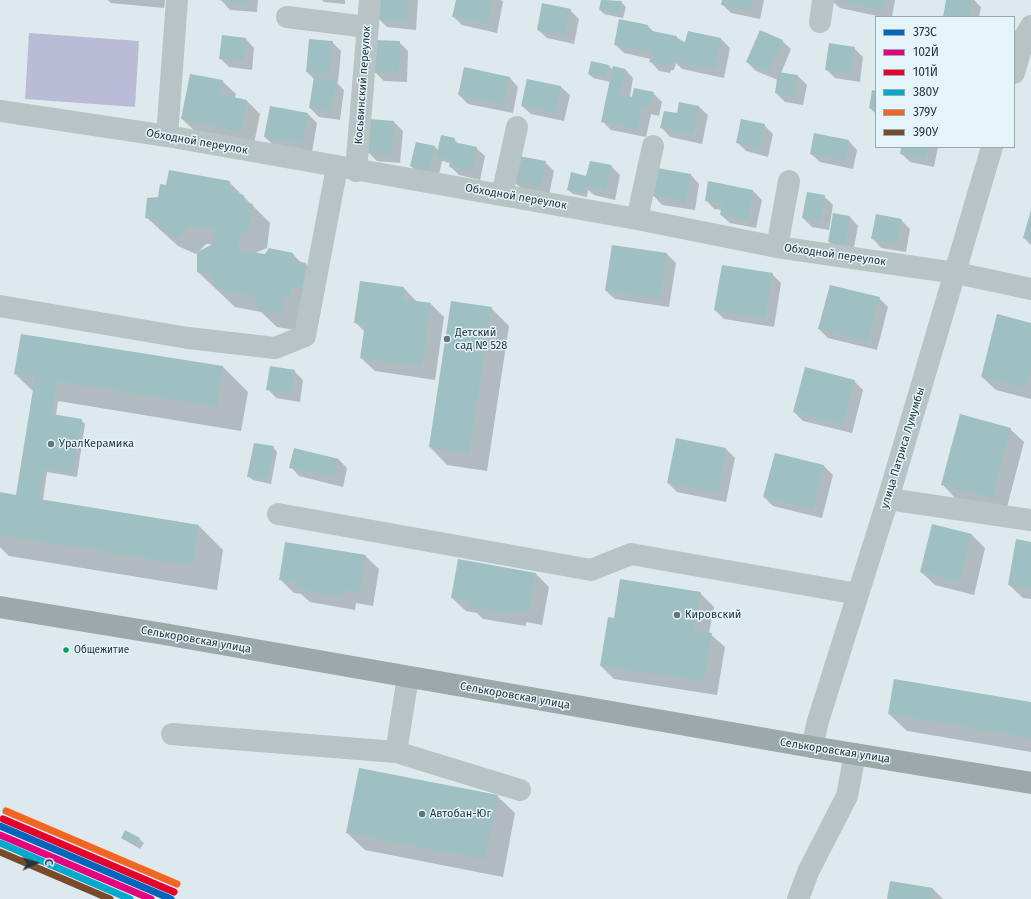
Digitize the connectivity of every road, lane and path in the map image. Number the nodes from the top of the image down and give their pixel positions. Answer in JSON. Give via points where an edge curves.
{"nodes":[{"id":1,"x":177,"y":0,"type":"edge"},
{"id":2,"x":370,"y":0,"type":"edge"},
{"id":3,"x":823,"y":0,"type":"edge"},
{"id":4,"x":287,"y":16,"type":"dead end"},
{"id":5,"x":820,"y":22,"type":"dead end"},
{"id":6,"x":1031,"y":26,"type":"edge"},
{"id":7,"x":367,"y":27,"type":"junction"},
{"id":8,"x":1015,"y":70,"type":"edge"},
{"id":9,"x":0,"y":111,"type":"edge"},
{"id":10,"x":517,"y":127,"type":"dead end"},
{"id":11,"x":167,"y":136,"type":"junction"},
{"id":12,"x":653,"y":146,"type":"dead end"},
{"id":13,"x":992,"y":148,"type":"edge"},
{"id":14,"x":347,"y":169,"type":"junction"},
{"id":15,"x":789,"y":181,"type":"dead end"},
{"id":16,"x":502,"y":194,"type":"junction"},
{"id":17,"x":637,"y":218,"type":"junction"},
{"id":18,"x":777,"y":247,"type":"junction"},
{"id":19,"x":956,"y":273,"type":"junction"},
{"id":20,"x":1031,"y":289,"type":"edge"},
{"id":21,"x":0,"y":306,"type":"edge"},
{"id":22,"x":888,"y":499,"type":"junction"},
{"id":23,"x":278,"y":514,"type":"dead end"},
{"id":24,"x":1031,"y":520,"type":"edge"},
{"id":25,"x":858,"y":594,"type":"junction"},
{"id":26,"x":0,"y":608,"type":"edge"},
{"id":27,"x":408,"y":677,"type":"junction"},
{"id":28,"x":172,"y":734,"type":"dead end"},
{"id":29,"x":812,"y":747,"type":"junction"},
{"id":30,"x":396,"y":752,"type":"junction"},
{"id":31,"x":855,"y":754,"type":"junction"},
{"id":32,"x":1031,"y":783,"type":"edge"},
{"id":33,"x":520,"y":790,"type":"dead end"},
{"id":34,"x":798,"y":899,"type":"edge"}],
"edges":[{"from":1,"to":11,"type":"street"},
{"from":2,"to":7,"type":"street","name":"Косьвинский переулок"},
{"from":3,"to":5,"type":"street"},
{"from":4,"to":7,"type":"street"},
{"from":6,"to":8,"type":"street","via":[[1024,38]]},
{"from":7,"to":14,"type":"street","name":"Косьвинский переулок"},
{"from":9,"to":11,"type":"street","name":"Обходной переулок"},
{"from":10,"to":16,"type":"street"},
{"from":11,"to":14,"type":"street","name":"Обходной переулок"},
{"from":12,"to":17,"type":"street"},
{"from":13,"to":19,"type":"street","name":"улица Патриса Лумумбы"},
{"from":14,"to":16,"type":"street","name":"Обходной переулок"},
{"from":14,"to":21,"type":"street","name":"Косьвинский переулок","via":[[305,336],[275,348],[188,338]]},
{"from":15,"to":18,"type":"street"},
{"from":16,"to":17,"type":"street","name":"Обходной переулок"},
{"from":17,"to":18,"type":"street","name":"Обходной переулок"},
{"from":18,"to":19,"type":"street","name":"Обходной переулок"},
{"from":19,"to":20,"type":"street","name":"Обходной переулок"},
{"from":19,"to":22,"type":"street","name":"улица Патриса Лумумбы"},
{"from":22,"to":24,"type":"street"},
{"from":22,"to":25,"type":"street","name":"улица Патриса Лумумбы"},
{"from":23,"to":25,"type":"street","via":[[592,570],[631,554]]},
{"from":25,"to":29,"type":"street","name":"улица Патриса Лумумбы"},
{"from":26,"to":27,"type":"main road","name":"Селькоровская улица"},
{"from":27,"to":29,"type":"main road","name":"Селькоровская улица"},
{"from":27,"to":30,"type":"street"},
{"from":28,"to":30,"type":"street"},
{"from":29,"to":31,"type":"main road","name":"Селькоровская улица"},
{"from":30,"to":33,"type":"street"},
{"from":31,"to":32,"type":"main road","name":"Селькоровская улица"},
{"from":31,"to":34,"type":"street","via":[[847,796],[808,872]]}]}
